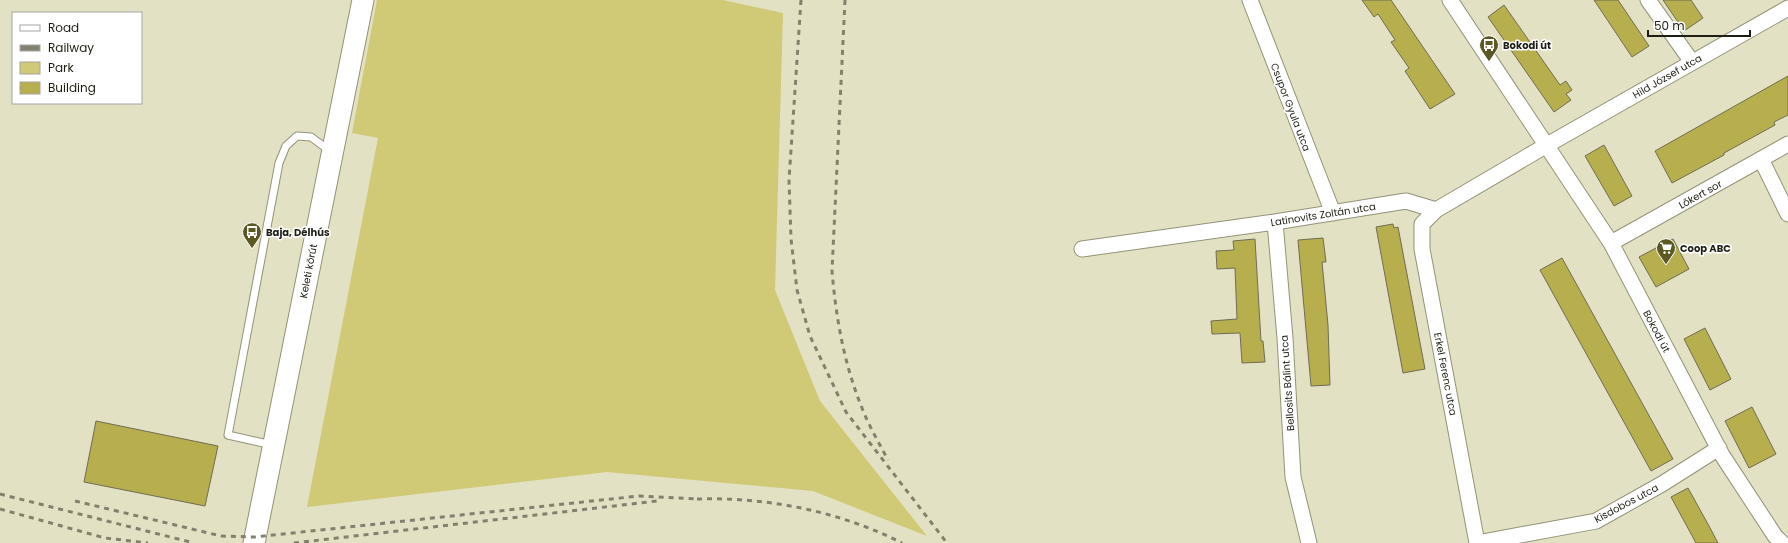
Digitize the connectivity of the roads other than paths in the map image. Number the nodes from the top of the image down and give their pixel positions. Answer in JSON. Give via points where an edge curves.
{"nodes":[{"id":1,"x":363,"y":0,"type":"edge"},
{"id":2,"x":1250,"y":0,"type":"edge"},
{"id":3,"x":1450,"y":0,"type":"edge"},
{"id":4,"x":1648,"y":0,"type":"edge"},
{"id":5,"x":1788,"y":8,"type":"edge"},
{"id":6,"x":1692,"y":62,"type":"junction"},
{"id":7,"x":1788,"y":144,"type":"edge"},
{"id":8,"x":1547,"y":145,"type":"junction"},
{"id":9,"x":332,"y":152,"type":"junction"},
{"id":10,"x":1761,"y":159,"type":"junction"},
{"id":11,"x":1436,"y":210,"type":"junction"},
{"id":12,"x":1333,"y":213,"type":"junction"},
{"id":13,"x":1788,"y":214,"type":"edge"},
{"id":14,"x":1275,"y":222,"type":"junction"},
{"id":15,"x":1612,"y":243,"type":"junction"},
{"id":16,"x":1082,"y":249,"type":"dead end"},
{"id":17,"x":274,"y":446,"type":"junction"},
{"id":18,"x":1718,"y":448,"type":"junction"},
{"id":19,"x":254,"y":543,"type":"edge"},
{"id":20,"x":1309,"y":543,"type":"edge"},
{"id":21,"x":1477,"y":543,"type":"edge"},
{"id":22,"x":1782,"y":543,"type":"edge"}],
"edges":[{"from":1,"to":9,"type":"main road","name":"Keleti körút"},
{"from":2,"to":12,"type":"street","name":"Csupor Gyula utca"},
{"from":3,"to":8,"type":"street","name":"Bokodi út"},
{"from":4,"to":6,"type":"street"},
{"from":5,"to":6,"type":"street","name":"Hild József utca"},
{"from":6,"to":8,"type":"street","name":"Hild József utca"},
{"from":7,"to":10,"type":"street","name":"Lőkert sor"},
{"from":8,"to":11,"type":"street"},
{"from":8,"to":15,"type":"street","name":"Bokodi út"},
{"from":9,"to":17,"type":"main road","name":"Keleti körút"},
{"from":9,"to":17,"type":"lane","via":[[311,137],[297,136],[286,146],[279,163],[228,435]]},
{"from":10,"to":13,"type":"street"},
{"from":10,"to":15,"type":"street","name":"Lőkert sor"},
{"from":11,"to":12,"type":"street","name":"Latinovits Zoltán utca","via":[[1406,201]]},
{"from":11,"to":21,"type":"street","name":"Erkel Ferenc utca","via":[[1422,224],[1422,249]]},
{"from":12,"to":14,"type":"street","name":"Latinovits Zoltán utca"},
{"from":14,"to":16,"type":"street","name":"Latinovits Zoltán utca"},
{"from":14,"to":20,"type":"street","name":"Bellosits Bálint utca","via":[[1293,477]]},
{"from":15,"to":18,"type":"street","name":"Bokodi út"},
{"from":17,"to":19,"type":"main road","name":"Keleti körút"},
{"from":18,"to":21,"type":"street","name":"Kisdobos utca","via":[[1662,484],[1596,521]]},
{"from":18,"to":22,"type":"street","name":"Bokodi út"}]}
